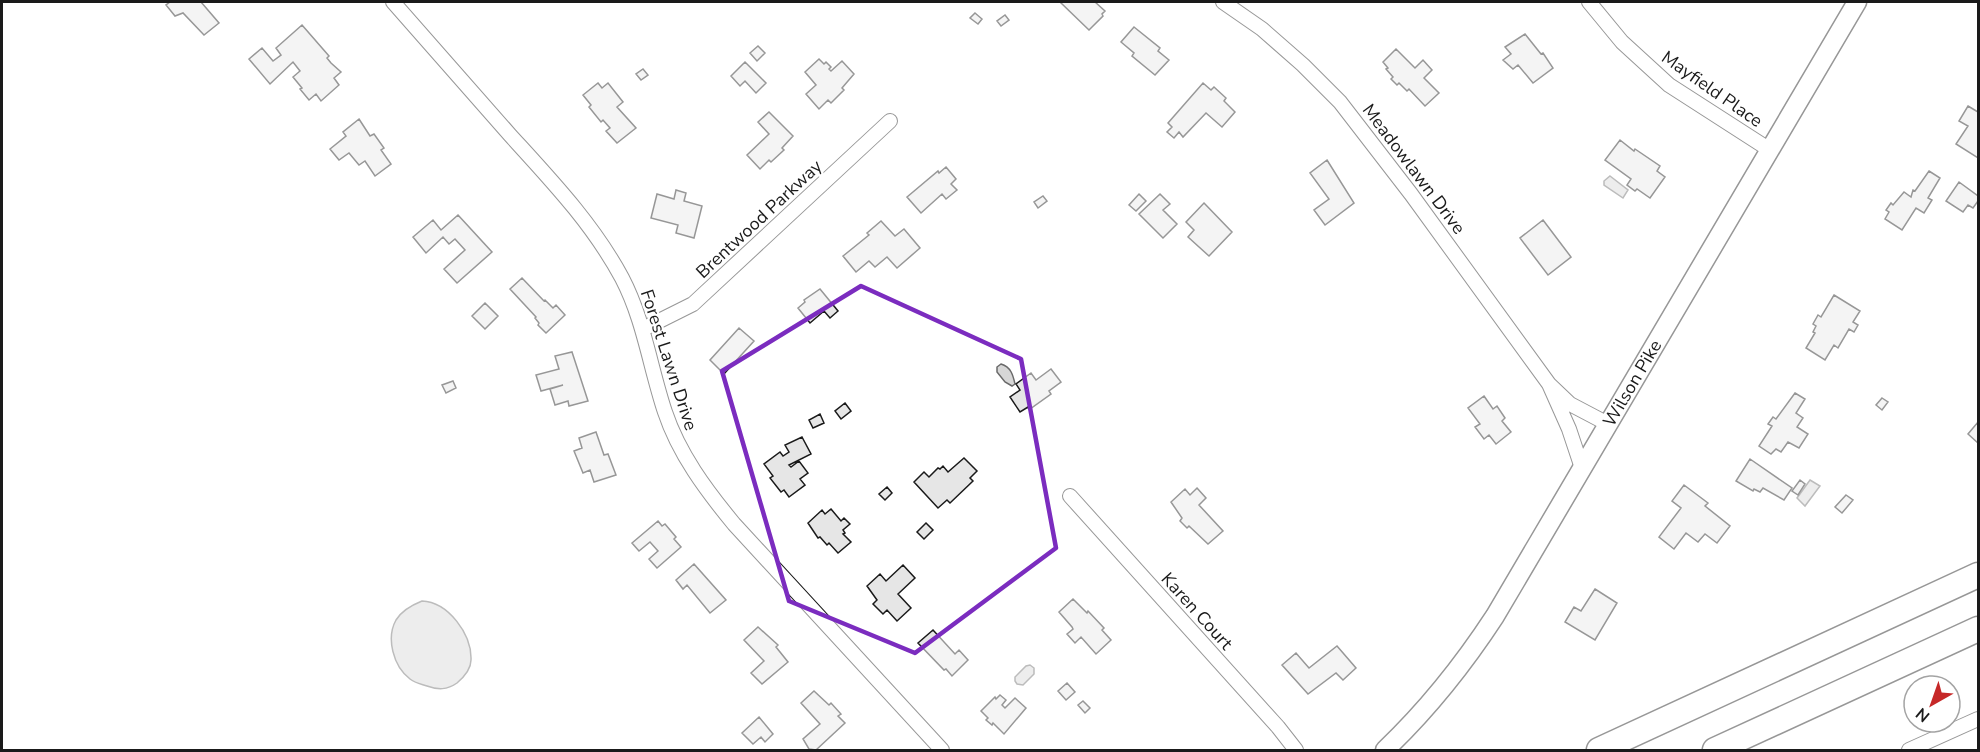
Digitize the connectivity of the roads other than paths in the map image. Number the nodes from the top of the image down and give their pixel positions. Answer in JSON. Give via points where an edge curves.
{"nodes":[{"id":1,"x":393,"y":2,"type":"edge"},
{"id":2,"x":1223,"y":2,"type":"edge"},
{"id":3,"x":1589,"y":2,"type":"edge"},
{"id":4,"x":1857,"y":2,"type":"edge"},
{"id":5,"x":890,"y":121,"type":"dead end"},
{"id":6,"x":1770,"y":150,"type":"junction"},
{"id":7,"x":643,"y":329,"type":"junction"},
{"id":8,"x":1549,"y":384,"type":"junction"},
{"id":9,"x":1608,"y":424,"type":"junction"},
{"id":10,"x":1582,"y":468,"type":"junction"},
{"id":11,"x":1070,"y":496,"type":"dead end"},
{"id":12,"x":1978,"y":574,"type":"edge"},
{"id":13,"x":1978,"y":628,"type":"edge"},
{"id":14,"x":1978,"y":718,"type":"edge"},
{"id":15,"x":942,"y":750,"type":"edge"},
{"id":16,"x":1296,"y":750,"type":"edge"},
{"id":17,"x":1385,"y":750,"type":"edge"},
{"id":18,"x":1599,"y":750,"type":"edge"},
{"id":19,"x":1715,"y":750,"type":"edge"},
{"id":20,"x":1909,"y":750,"type":"edge"}],
"edges":[{"from":1,"to":7,"type":"street","name":"Forest Lawn Drive","via":[[591,228],[623,280]]},
{"from":2,"to":8,"type":"street","name":"Meadowlawn Drive","via":[[1262,29],[1340,102],[1412,194]]},
{"from":3,"to":6,"type":"street","name":"Mayfield Place","via":[[1622,42],[1669,85]]},
{"from":4,"to":6,"type":"main road","name":"Wilson Pike"},
{"from":5,"to":7,"type":"street","name":"Brentwood Parkway","via":[[693,304]]},
{"from":6,"to":9,"type":"main road","name":"Wilson Pike"},
{"from":7,"to":15,"type":"street","name":"Forest Lawn Drive","via":[[670,428],[708,492]]},
{"from":8,"to":9,"type":"street","name":"Meadowlawn Drive","via":[[1570,404]]},
{"from":8,"to":10,"type":"street","name":"Meadowlawn Drive"},
{"from":9,"to":10,"type":"main road","name":"Wilson Pike"},
{"from":10,"to":17,"type":"main road","name":"Wilson Pike","via":[[1483,636],[1444,687]]},
{"from":11,"to":16,"type":"street","name":"Karen Court"},
{"from":12,"to":18,"type":"highway"},
{"from":13,"to":19,"type":"highway"},
{"from":14,"to":20,"type":"street"}]}
